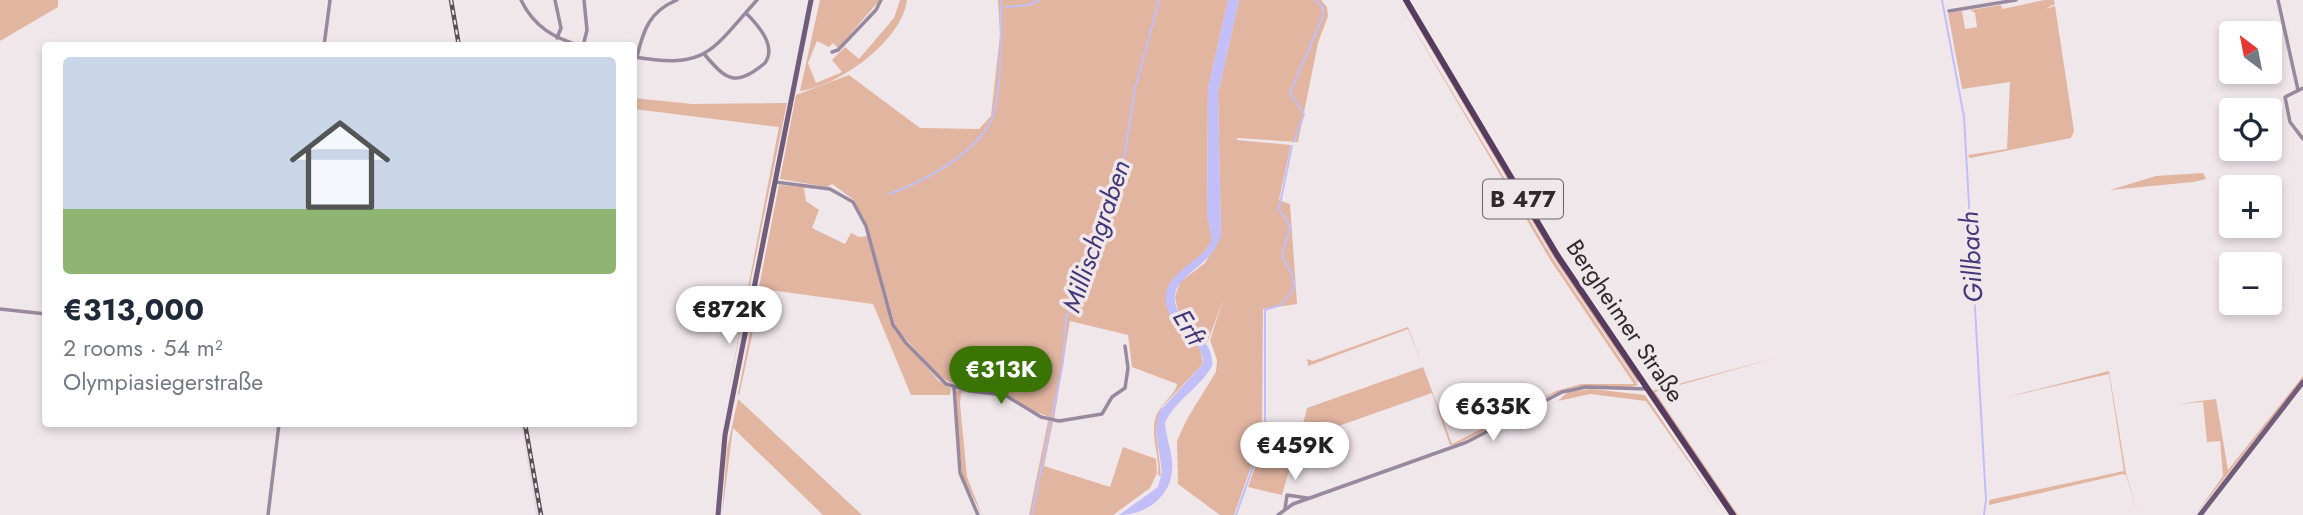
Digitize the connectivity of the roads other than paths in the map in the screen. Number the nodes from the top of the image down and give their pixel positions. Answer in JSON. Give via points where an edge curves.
{"nodes":[{"id":1,"x":330,"y":0,"type":"edge"},
{"id":2,"x":521,"y":0,"type":"edge"},
{"id":3,"x":555,"y":0,"type":"edge"},
{"id":4,"x":584,"y":0,"type":"edge"},
{"id":5,"x":677,"y":0,"type":"edge"},
{"id":6,"x":757,"y":0,"type":"edge"},
{"id":7,"x":813,"y":0,"type":"edge"},
{"id":8,"x":881,"y":0,"type":"edge"},
{"id":9,"x":1406,"y":0,"type":"edge"},
{"id":10,"x":2016,"y":0,"type":"edge"},
{"id":11,"x":2278,"y":0,"type":"edge"},
{"id":12,"x":1949,"y":11,"type":"dead end"},
{"id":13,"x":746,"y":13,"type":"junction"},
{"id":14,"x":557,"y":38,"type":"junction"},
{"id":15,"x":325,"y":42,"type":"edge"},
{"id":16,"x":570,"y":42,"type":"edge"},
{"id":17,"x":583,"y":42,"type":"edge"},
{"id":18,"x":637,"y":52,"type":"edge"},
{"id":19,"x":832,"y":52,"type":"dead end"},
{"id":20,"x":704,"y":54,"type":"junction"},
{"id":21,"x":637,"y":57,"type":"edge"},
{"id":22,"x":2300,"y":89,"type":"edge"},
{"id":23,"x":2303,"y":139,"type":"edge"},
{"id":24,"x":775,"y":182,"type":"junction"},
{"id":25,"x":0,"y":309,"type":"edge"},
{"id":26,"x":42,"y":314,"type":"edge"},
{"id":27,"x":1125,"y":346,"type":"dead end"},
{"id":28,"x":2303,"y":382,"type":"edge"},
{"id":29,"x":954,"y":387,"type":"junction"},
{"id":30,"x":1648,"y":389,"type":"junction"},
{"id":31,"x":279,"y":427,"type":"edge"},
{"id":32,"x":1309,"y":499,"type":"junction"},
{"id":33,"x":1285,"y":509,"type":"junction"},
{"id":34,"x":268,"y":515,"type":"edge"},
{"id":35,"x":718,"y":515,"type":"edge"},
{"id":36,"x":978,"y":515,"type":"edge"},
{"id":37,"x":1278,"y":515,"type":"edge"},
{"id":38,"x":1733,"y":515,"type":"edge"},
{"id":39,"x":2200,"y":515,"type":"edge"}],
"edges":[{"from":1,"to":15,"type":"street"},
{"from":2,"to":14,"type":"street","via":[[537,24]]},
{"from":3,"to":14,"type":"street","via":[[561,29]]},
{"from":4,"to":17,"type":"street","via":[[587,30]]},
{"from":5,"to":18,"type":"street","via":[[658,9],[650,19]]},
{"from":6,"to":13,"type":"street"},
{"from":7,"to":24,"type":"main road"},
{"from":8,"to":19,"type":"street"},
{"from":9,"to":30,"type":"main road","name":"Bergheimer Straße","number":"B 477","via":[[1557,255]]},
{"from":10,"to":12,"type":"street"},
{"from":11,"to":22,"type":"street"},
{"from":13,"to":20,"type":"street"},
{"from":13,"to":20,"type":"street","via":[[760,27],[769,49],[765,64],[733,79],[722,75]]},
{"from":14,"to":16,"type":"street"},
{"from":20,"to":21,"type":"street","via":[[675,62]]},
{"from":22,"to":23,"type":"street","via":[[2285,97],[2290,122]]},
{"from":24,"to":29,"type":"street","via":[[836,190],[853,202],[866,226],[893,325],[939,379]]},
{"from":24,"to":35,"type":"main road","via":[[725,435]]},
{"from":25,"to":26,"type":"street"},
{"from":27,"to":29,"type":"street","via":[[1125,388],[1112,397],[1106,412],[1085,419],[1052,420],[1005,395]]},
{"from":28,"to":39,"type":"main road"},
{"from":29,"to":36,"type":"street","via":[[960,473]]},
{"from":30,"to":32,"type":"street","via":[[1568,390],[1467,442]]},
{"from":30,"to":38,"type":"main road","name":"Bergheimer Straße","number":"B 477"},
{"from":31,"to":34,"type":"street"},
{"from":32,"to":33,"type":"street"},
{"from":32,"to":33,"type":"street","via":[[1288,494]]},
{"from":33,"to":37,"type":"street"}]}
